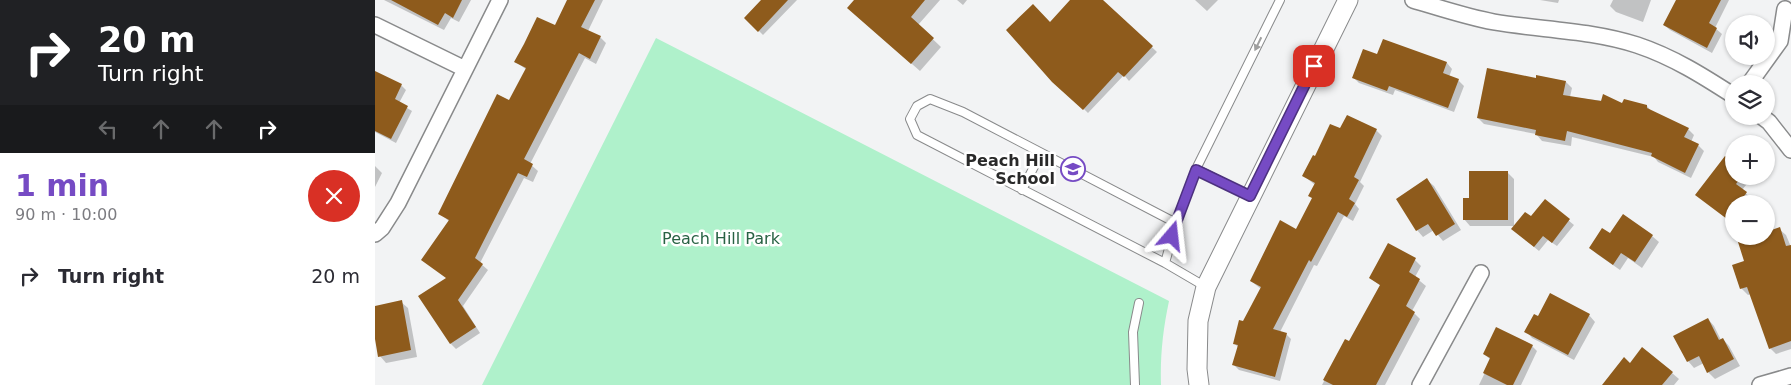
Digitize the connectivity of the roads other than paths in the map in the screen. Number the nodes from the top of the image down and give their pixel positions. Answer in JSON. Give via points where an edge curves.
{"nodes":[{"id":1,"x":500,"y":0,"type":"edge"},
{"id":2,"x":1280,"y":0,"type":"edge"},
{"id":3,"x":1348,"y":0,"type":"edge"},
{"id":4,"x":1413,"y":0,"type":"edge"},
{"id":5,"x":1785,"y":9,"type":"dead end"},
{"id":6,"x":375,"y":25,"type":"edge"},
{"id":7,"x":465,"y":69,"type":"junction"},
{"id":8,"x":1755,"y":75,"type":"edge"},
{"id":9,"x":1725,"y":90,"type":"edge"},
{"id":10,"x":1771,"y":125,"type":"edge"},
{"id":11,"x":1791,"y":150,"type":"edge"},
{"id":12,"x":1041,"y":153,"type":"junction"},
{"id":13,"x":1196,"y":170,"type":"junction"},
{"id":14,"x":1022,"y":190,"type":"junction"},
{"id":15,"x":1250,"y":196,"type":"junction"},
{"id":16,"x":1176,"y":223,"type":"junction"},
{"id":17,"x":375,"y":234,"type":"edge"},
{"id":18,"x":1165,"y":263,"type":"junction"},
{"id":19,"x":1481,"y":273,"type":"dead end"},
{"id":20,"x":1206,"y":287,"type":"junction"},
{"id":21,"x":1139,"y":303,"type":"dead end"},
{"id":22,"x":1791,"y":376,"type":"edge"},
{"id":23,"x":1135,"y":385,"type":"edge"},
{"id":24,"x":1199,"y":385,"type":"edge"},
{"id":25,"x":1420,"y":385,"type":"edge"},
{"id":26,"x":1760,"y":385,"type":"edge"}],
"edges":[{"from":1,"to":7,"type":"street"},
{"from":2,"to":13,"type":"lane","one_way":true},
{"from":3,"to":15,"type":"street"},
{"from":4,"to":9,"type":"street","via":[[1495,22],[1597,36],[1636,45],[1692,68]]},
{"from":5,"to":8,"type":"street","via":[[1780,41]]},
{"from":6,"to":7,"type":"street"},
{"from":7,"to":17,"type":"street","via":[[398,203]]},
{"from":10,"to":11,"type":"street"},
{"from":12,"to":14,"type":"lane"},
{"from":12,"to":14,"type":"lane","via":[[963,112],[930,100],[917,106],[910,119],[917,135]]},
{"from":12,"to":16,"type":"lane"},
{"from":13,"to":15,"type":"lane"},
{"from":13,"to":16,"type":"lane"},
{"from":14,"to":18,"type":"lane"},
{"from":15,"to":20,"type":"street"},
{"from":16,"to":18,"type":"lane"},
{"from":18,"to":20,"type":"lane"},
{"from":19,"to":25,"type":"street"},
{"from":20,"to":24,"type":"street","via":[[1197,321]]},
{"from":21,"to":23,"type":"lane","via":[[1133,332]]},
{"from":22,"to":26,"type":"street"}]}
